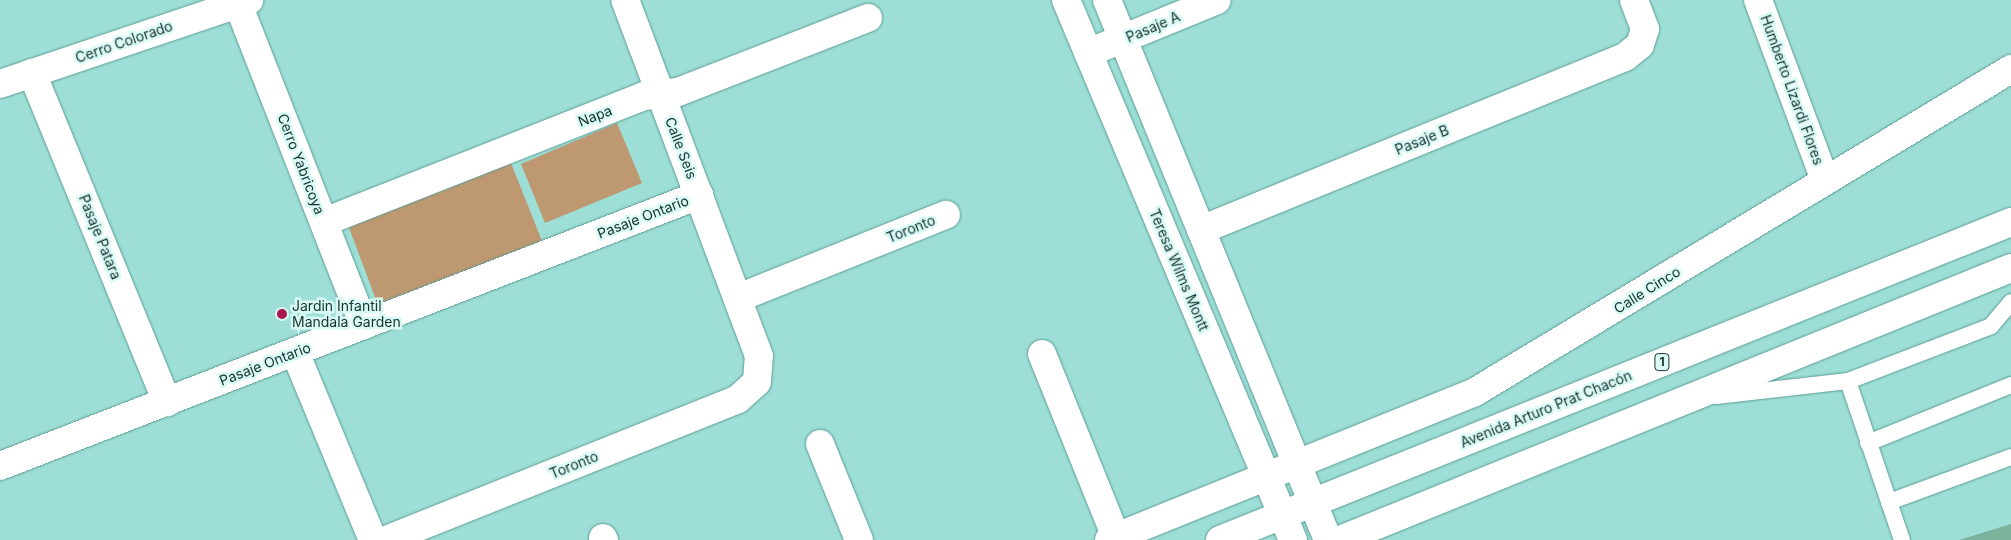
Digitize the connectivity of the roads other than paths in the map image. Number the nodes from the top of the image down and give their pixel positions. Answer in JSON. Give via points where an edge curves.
{"nodes":[{"id":1,"x":624,"y":0,"type":"edge"},
{"id":2,"x":1066,"y":0,"type":"edge"},
{"id":3,"x":1107,"y":0,"type":"edge"},
{"id":4,"x":1217,"y":0,"type":"edge"},
{"id":5,"x":1634,"y":0,"type":"edge"},
{"id":6,"x":1758,"y":0,"type":"edge"},
{"id":7,"x":243,"y":2,"type":"edge"},
{"id":8,"x":868,"y":18,"type":"dead end"},
{"id":9,"x":1123,"y":39,"type":"junction"},
{"id":10,"x":1088,"y":53,"type":"junction"},
{"id":11,"x":2011,"y":69,"type":"edge"},
{"id":12,"x":32,"y":73,"type":"junction"},
{"id":13,"x":0,"y":84,"type":"edge"},
{"id":14,"x":660,"y":94,"type":"junction"},
{"id":15,"x":1825,"y":180,"type":"junction"},
{"id":16,"x":698,"y":196,"type":"junction"},
{"id":17,"x":946,"y":215,"type":"dead end"},
{"id":18,"x":324,"y":222,"type":"junction"},
{"id":19,"x":2011,"y":222,"type":"edge"},
{"id":20,"x":1201,"y":230,"type":"junction"},
{"id":21,"x":2011,"y":268,"type":"edge"},
{"id":22,"x":738,"y":298,"type":"junction"},
{"id":23,"x":2011,"y":302,"type":"edge"},
{"id":24,"x":364,"y":325,"type":"junction"},
{"id":25,"x":295,"y":352,"type":"junction"},
{"id":26,"x":1042,"y":354,"type":"dead end"},
{"id":27,"x":757,"y":382,"type":"joint"},
{"id":28,"x":1848,"y":382,"type":"junction"},
{"id":29,"x":2011,"y":385,"type":"edge"},
{"id":30,"x":1687,"y":399,"type":"junction"},
{"id":31,"x":167,"y":402,"type":"junction"},
{"id":32,"x":1868,"y":443,"type":"junction"},
{"id":33,"x":820,"y":444,"type":"dead end"},
{"id":34,"x":2011,"y":457,"type":"edge"},
{"id":35,"x":0,"y":466,"type":"edge"},
{"id":36,"x":1298,"y":466,"type":"junction"},
{"id":37,"x":1266,"y":478,"type":"junction"},
{"id":38,"x":1312,"y":502,"type":"junction"},
{"id":39,"x":1890,"y":502,"type":"junction"},
{"id":40,"x":1282,"y":515,"type":"junction"},
{"id":41,"x":1112,"y":539,"type":"edge"},
{"id":42,"x":373,"y":540,"type":"edge"},
{"id":43,"x":386,"y":540,"type":"edge"},
{"id":44,"x":859,"y":540,"type":"edge"},
{"id":45,"x":1220,"y":540,"type":"edge"},
{"id":46,"x":1293,"y":540,"type":"edge"},
{"id":47,"x":1328,"y":540,"type":"edge"},
{"id":48,"x":1340,"y":540,"type":"edge"},
{"id":49,"x":1902,"y":540,"type":"edge"}],
"edges":[{"from":1,"to":14,"type":"street","name":"Calle Seis"},
{"from":2,"to":10,"type":"street","name":"Teresa Wilms Montt"},
{"from":3,"to":9,"type":"street"},
{"from":4,"to":9,"type":"street","name":"Pasaje A"},
{"from":5,"to":20,"type":"street","name":"Pasaje B","via":[[1645,29],[1640,45],[1625,57]]},
{"from":6,"to":15,"type":"street","name":"Humberto Lizardi Flores"},
{"from":7,"to":12,"type":"street","name":"Cerro Colorado"},
{"from":7,"to":18,"type":"street","name":"Cerro Yabricoya"},
{"from":8,"to":14,"type":"street","name":"Napa","via":[[678,92]]},
{"from":9,"to":10,"type":"street","name":"Pasaje A"},
{"from":9,"to":20,"type":"street"},
{"from":10,"to":37,"type":"street","name":"Teresa Wilms Montt"},
{"from":11,"to":15,"type":"street","name":"Calle Cinco"},
{"from":12,"to":13,"type":"street","name":"Cerro Colorado"},
{"from":12,"to":31,"type":"street","name":"Pasaje Patara"},
{"from":14,"to":16,"type":"street","name":"Calle Seis"},
{"from":14,"to":18,"type":"street","name":"Napa","via":[[644,96]]},
{"from":15,"to":36,"type":"street","name":"Calle Cinco","via":[[1501,379]]},
{"from":16,"to":22,"type":"street","name":"Calle Seis"},
{"from":16,"to":24,"type":"street","name":"Pasaje Ontario"},
{"from":17,"to":22,"type":"street","name":"Toronto"},
{"from":18,"to":24,"type":"street","name":"Cerro Yabricoya"},
{"from":19,"to":38,"type":"street","name":"Avenida Arturo Prat Chacón","number":"1"},
{"from":20,"to":36,"type":"street"},
{"from":21,"to":30,"type":"street"},
{"from":22,"to":27,"type":"street","name":"Calle Seis","via":[[759,356]]},
{"from":23,"to":28,"type":"lane","via":[[1991,326]]},
{"from":24,"to":25,"type":"street","name":"Pasaje Ontario"},
{"from":25,"to":31,"type":"street","name":"Pasaje Ontario"},
{"from":25,"to":42,"type":"street"},
{"from":26,"to":41,"type":"street"},
{"from":27,"to":43,"type":"street","name":"Toronto","via":[[738,399]]},
{"from":28,"to":30,"type":"lane"},
{"from":28,"to":32,"type":"lane"},
{"from":29,"to":32,"type":"lane"},
{"from":30,"to":48,"type":"street"},
{"from":31,"to":35,"type":"street","name":"Pasaje Ontario"},
{"from":32,"to":39,"type":"lane"},
{"from":33,"to":44,"type":"street"},
{"from":34,"to":39,"type":"lane"},
{"from":36,"to":37,"type":"street","name":"Calle Cinco"},
{"from":36,"to":38,"type":"street"},
{"from":37,"to":40,"type":"street","name":"Teresa Wilms Montt"},
{"from":37,"to":41,"type":"street","name":"Calle Cinco"},
{"from":38,"to":40,"type":"street","name":"Avenida Arturo Prat Chacón","number":"1"},
{"from":38,"to":47,"type":"street"},
{"from":39,"to":49,"type":"lane"},
{"from":40,"to":45,"type":"street","name":"Avenida Arturo Prat Chacón","number":"1"},
{"from":40,"to":46,"type":"street","name":"Teresa Wilms Montt"}]}
